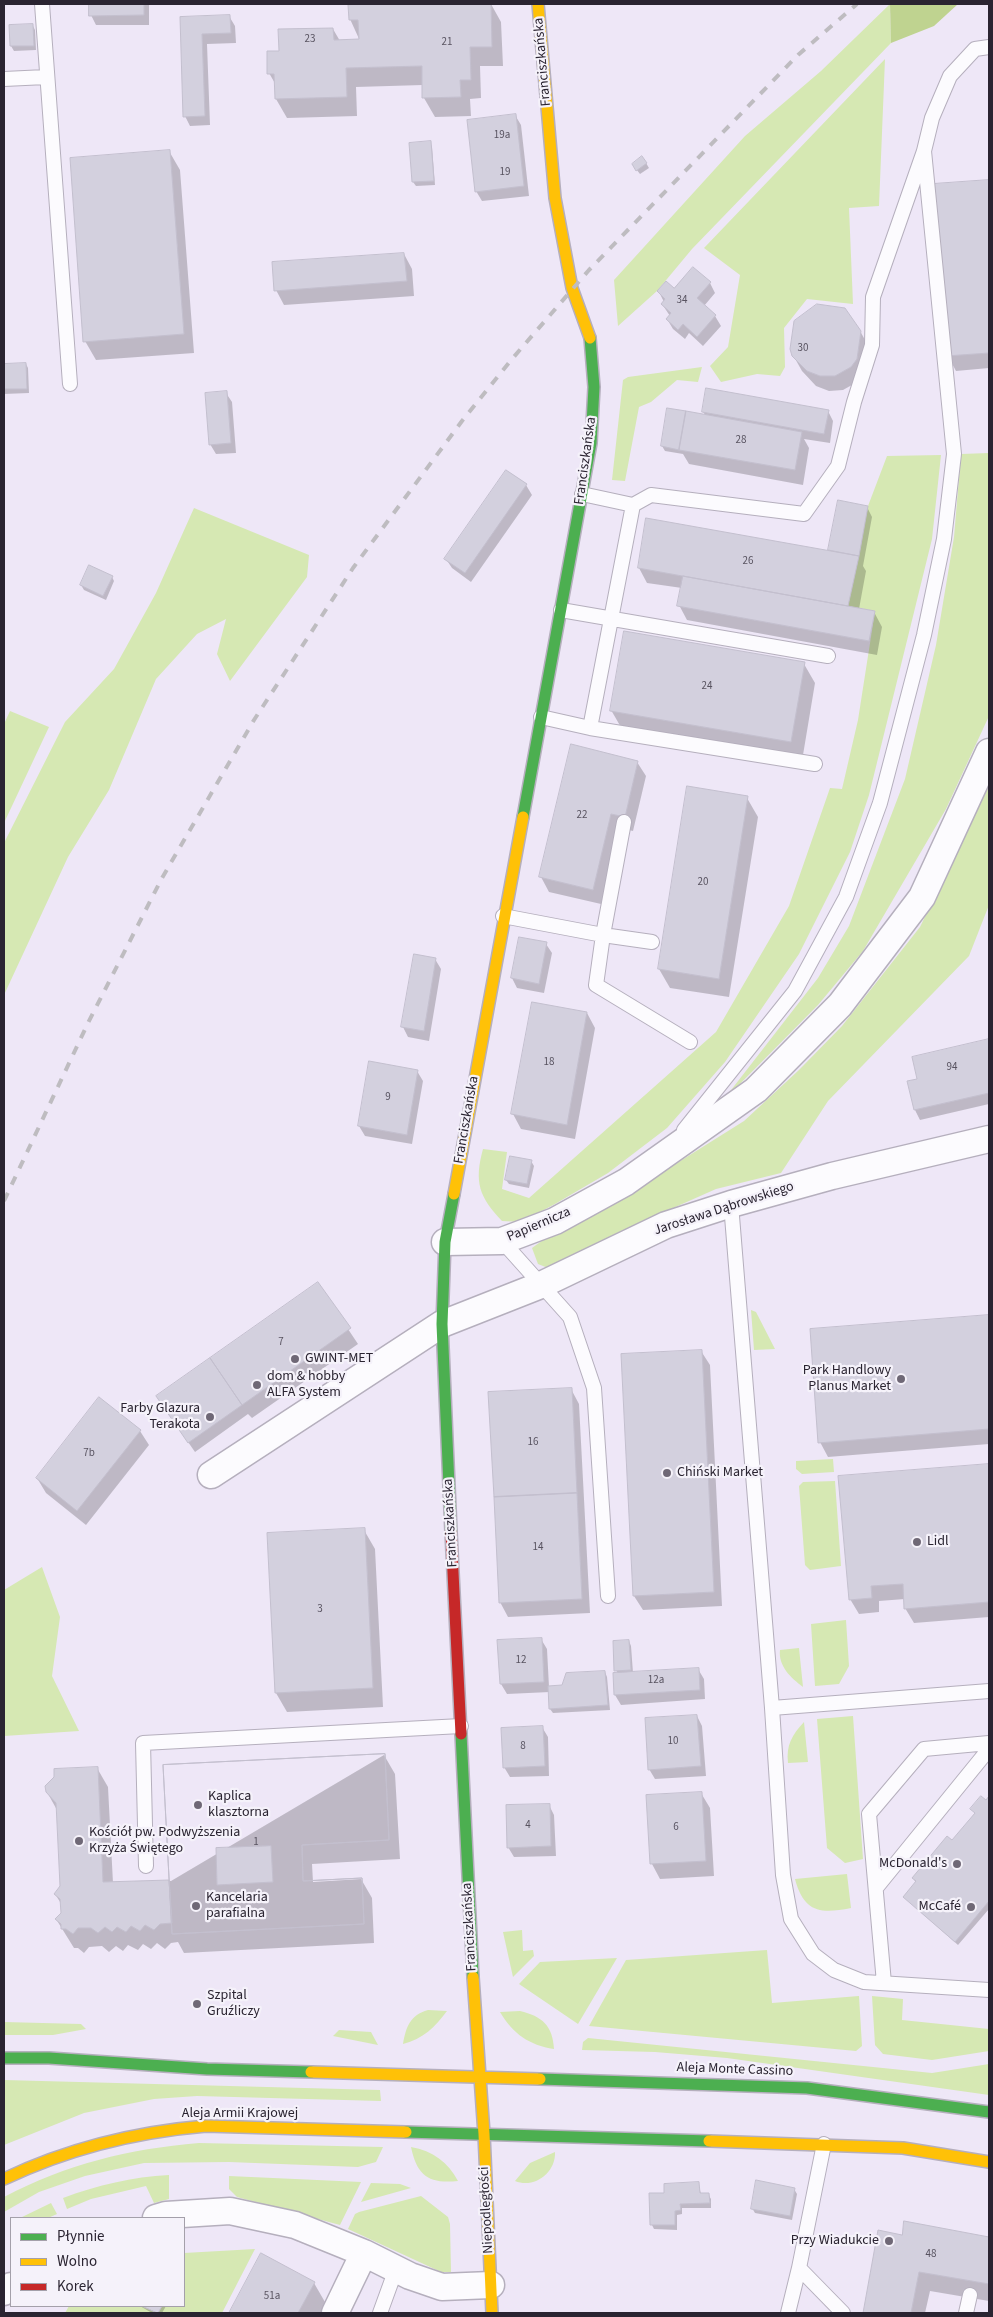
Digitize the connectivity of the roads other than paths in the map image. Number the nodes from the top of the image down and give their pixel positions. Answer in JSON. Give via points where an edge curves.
{"nodes":[{"id":1,"x":42,"y":4,"type":"edge"},
{"id":2,"x":538,"y":4,"type":"edge"},
{"id":3,"x":989,"y":47,"type":"edge"},
{"id":4,"x":46,"y":77,"type":"junction"},
{"id":5,"x":4,"y":79,"type":"edge"},
{"id":6,"x":924,"y":151,"type":"junction"},
{"id":7,"x":70,"y":384,"type":"dead end"},
{"id":8,"x":582,"y":494,"type":"junction"},
{"id":9,"x":633,"y":505,"type":"junction"},
{"id":10,"x":561,"y":610,"type":"junction"},
{"id":11,"x":611,"y":619,"type":"junction"},
{"id":12,"x":828,"y":656,"type":"dead end"},
{"id":13,"x":541,"y":717,"type":"junction"},
{"id":14,"x":590,"y":728,"type":"junction"},
{"id":15,"x":989,"y":752,"type":"edge"},
{"id":16,"x":815,"y":764,"type":"dead end"},
{"id":17,"x":624,"y":822,"type":"dead end"},
{"id":18,"x":503,"y":916,"type":"junction"},
{"id":19,"x":603,"y":934,"type":"junction"},
{"id":20,"x":652,"y":942,"type":"dead end"},
{"id":21,"x":690,"y":1042,"type":"dead end"},
{"id":22,"x":989,"y":1139,"type":"edge"},
{"id":23,"x":626,"y":1182,"type":"junction"},
{"id":24,"x":731,"y":1204,"type":"junction"},
{"id":25,"x":502,"y":1241,"type":"junction"},
{"id":26,"x":445,"y":1242,"type":"junction"},
{"id":27,"x":541,"y":1285,"type":"junction"},
{"id":28,"x":442,"y":1324,"type":"junction"},
{"id":29,"x":211,"y":1475,"type":"dead end"},
{"id":30,"x":608,"y":1596,"type":"dead end"},
{"id":31,"x":989,"y":1690,"type":"edge"},
{"id":32,"x":772,"y":1708,"type":"junction"},
{"id":33,"x":461,"y":1726,"type":"junction"},
{"id":34,"x":989,"y":1743,"type":"edge"},
{"id":35,"x":989,"y":1749,"type":"edge"},
{"id":36,"x":146,"y":1866,"type":"dead end"},
{"id":37,"x":876,"y":1888,"type":"junction"},
{"id":38,"x":884,"y":1983,"type":"junction"},
{"id":39,"x":989,"y":1990,"type":"edge"},
{"id":40,"x":4,"y":2058,"type":"edge"},
{"id":41,"x":479,"y":2077,"type":"junction"},
{"id":42,"x":989,"y":2112,"type":"edge"},
{"id":43,"x":484,"y":2134,"type":"junction"},
{"id":44,"x":824,"y":2144,"type":"junction"},
{"id":45,"x":989,"y":2162,"type":"edge"},
{"id":46,"x":4,"y":2179,"type":"edge"},
{"id":47,"x":159,"y":2217,"type":"edge"},
{"id":48,"x":364,"y":2253,"type":"junction"},
{"id":49,"x":799,"y":2268,"type":"junction"},
{"id":50,"x":396,"y":2269,"type":"junction"},
{"id":51,"x":491,"y":2285,"type":"junction"},
{"id":52,"x":970,"y":2295,"type":"dead end"},
{"id":53,"x":335,"y":2313,"type":"edge"},
{"id":54,"x":380,"y":2313,"type":"edge"},
{"id":55,"x":492,"y":2313,"type":"edge"},
{"id":56,"x":788,"y":2313,"type":"edge"},
{"id":57,"x":843,"y":2313,"type":"edge"},
{"id":58,"x":966,"y":2313,"type":"edge"}],
"edges":[{"from":1,"to":4,"type":"lane"},
{"from":2,"to":8,"type":"street","name":"Franciszkańska","via":[[555,198],[572,288],[590,336],[594,387],[591,443]]},
{"from":3,"to":6,"type":"lane","via":[[975,49],[950,76],[932,118]]},
{"from":4,"to":5,"type":"lane"},
{"from":4,"to":7,"type":"lane"},
{"from":6,"to":9,"type":"lane","via":[[873,297],[872,345],[838,466],[804,514],[651,495]]},
{"from":6,"to":23,"type":"lane","via":[[954,454],[944,539],[924,635],[880,803],[846,897],[795,991],[672,1144]]},
{"from":8,"to":9,"type":"lane"},
{"from":8,"to":10,"type":"street","name":"Franciszkańska"},
{"from":9,"to":11,"type":"lane"},
{"from":10,"to":11,"type":"lane"},
{"from":10,"to":13,"type":"street","name":"Franciszkańska"},
{"from":11,"to":12,"type":"lane"},
{"from":11,"to":14,"type":"lane"},
{"from":13,"to":14,"type":"lane"},
{"from":13,"to":18,"type":"street","name":"Franciszkańska"},
{"from":14,"to":16,"type":"lane"},
{"from":15,"to":23,"type":"street","name":"Papiernicza","via":[[922,897],[840,1005],[756,1090]]},
{"from":17,"to":19,"type":"lane"},
{"from":18,"to":19,"type":"lane"},
{"from":18,"to":26,"type":"street","name":"Franciszkańska"},
{"from":19,"to":20,"type":"lane"},
{"from":19,"to":21,"type":"lane","via":[[596,985]]},
{"from":22,"to":24,"type":"street","name":"Jarosława Dąbrowskiego"},
{"from":23,"to":25,"type":"street","name":"Papiernicza","via":[[555,1221]]},
{"from":24,"to":27,"type":"street","name":"Jarosława Dąbrowskiego","via":[[666,1225]]},
{"from":24,"to":32,"type":"lane"},
{"from":25,"to":26,"type":"street","name":"Papiernicza"},
{"from":25,"to":27,"type":"lane"},
{"from":26,"to":28,"type":"street","name":"Franciszkańska"},
{"from":27,"to":28,"type":"street","name":"Jarosława Dąbrowskiego"},
{"from":27,"to":30,"type":"lane","via":[[570,1317],[594,1388]]},
{"from":28,"to":29,"type":"street","name":"Jarosława Dąbrowskiego"},
{"from":28,"to":33,"type":"street","name":"Franciszkańska"},
{"from":31,"to":32,"type":"lane"},
{"from":32,"to":38,"type":"lane","via":[[783,1874],[791,1919],[814,1954],[834,1970],[864,1982]]},
{"from":33,"to":36,"type":"lane","via":[[143,1743]]},
{"from":33,"to":41,"type":"street","name":"Franciszkańska"},
{"from":34,"to":37,"type":"lane","via":[[924,1749],[869,1814]]},
{"from":35,"to":37,"type":"lane"},
{"from":37,"to":38,"type":"lane"},
{"from":38,"to":39,"type":"lane"},
{"from":40,"to":41,"type":"street","via":[[207,2069]]},
{"from":41,"to":42,"type":"street","name":"Aleja Monte Cassino","via":[[807,2088]]},
{"from":41,"to":43,"type":"street","name":"Franciszkańska"},
{"from":43,"to":44,"type":"street"},
{"from":43,"to":46,"type":"street","name":"Aleja Armii Krajowej","via":[[225,2126],[172,2128],[67,2151]]},
{"from":43,"to":51,"type":"street","name":"Niepodległości"},
{"from":44,"to":45,"type":"street","via":[[903,2148]]},
{"from":44,"to":49,"type":"lane"},
{"from":47,"to":48,"type":"street","via":[[230,2211],[295,2225]]},
{"from":48,"to":50,"type":"street"},
{"from":48,"to":53,"type":"street"},
{"from":49,"to":56,"type":"lane"},
{"from":49,"to":57,"type":"lane"},
{"from":50,"to":51,"type":"street","via":[[442,2287]]},
{"from":50,"to":54,"type":"lane"},
{"from":51,"to":55,"type":"street","name":"Niepodległości"},
{"from":52,"to":58,"type":"lane"}]}
